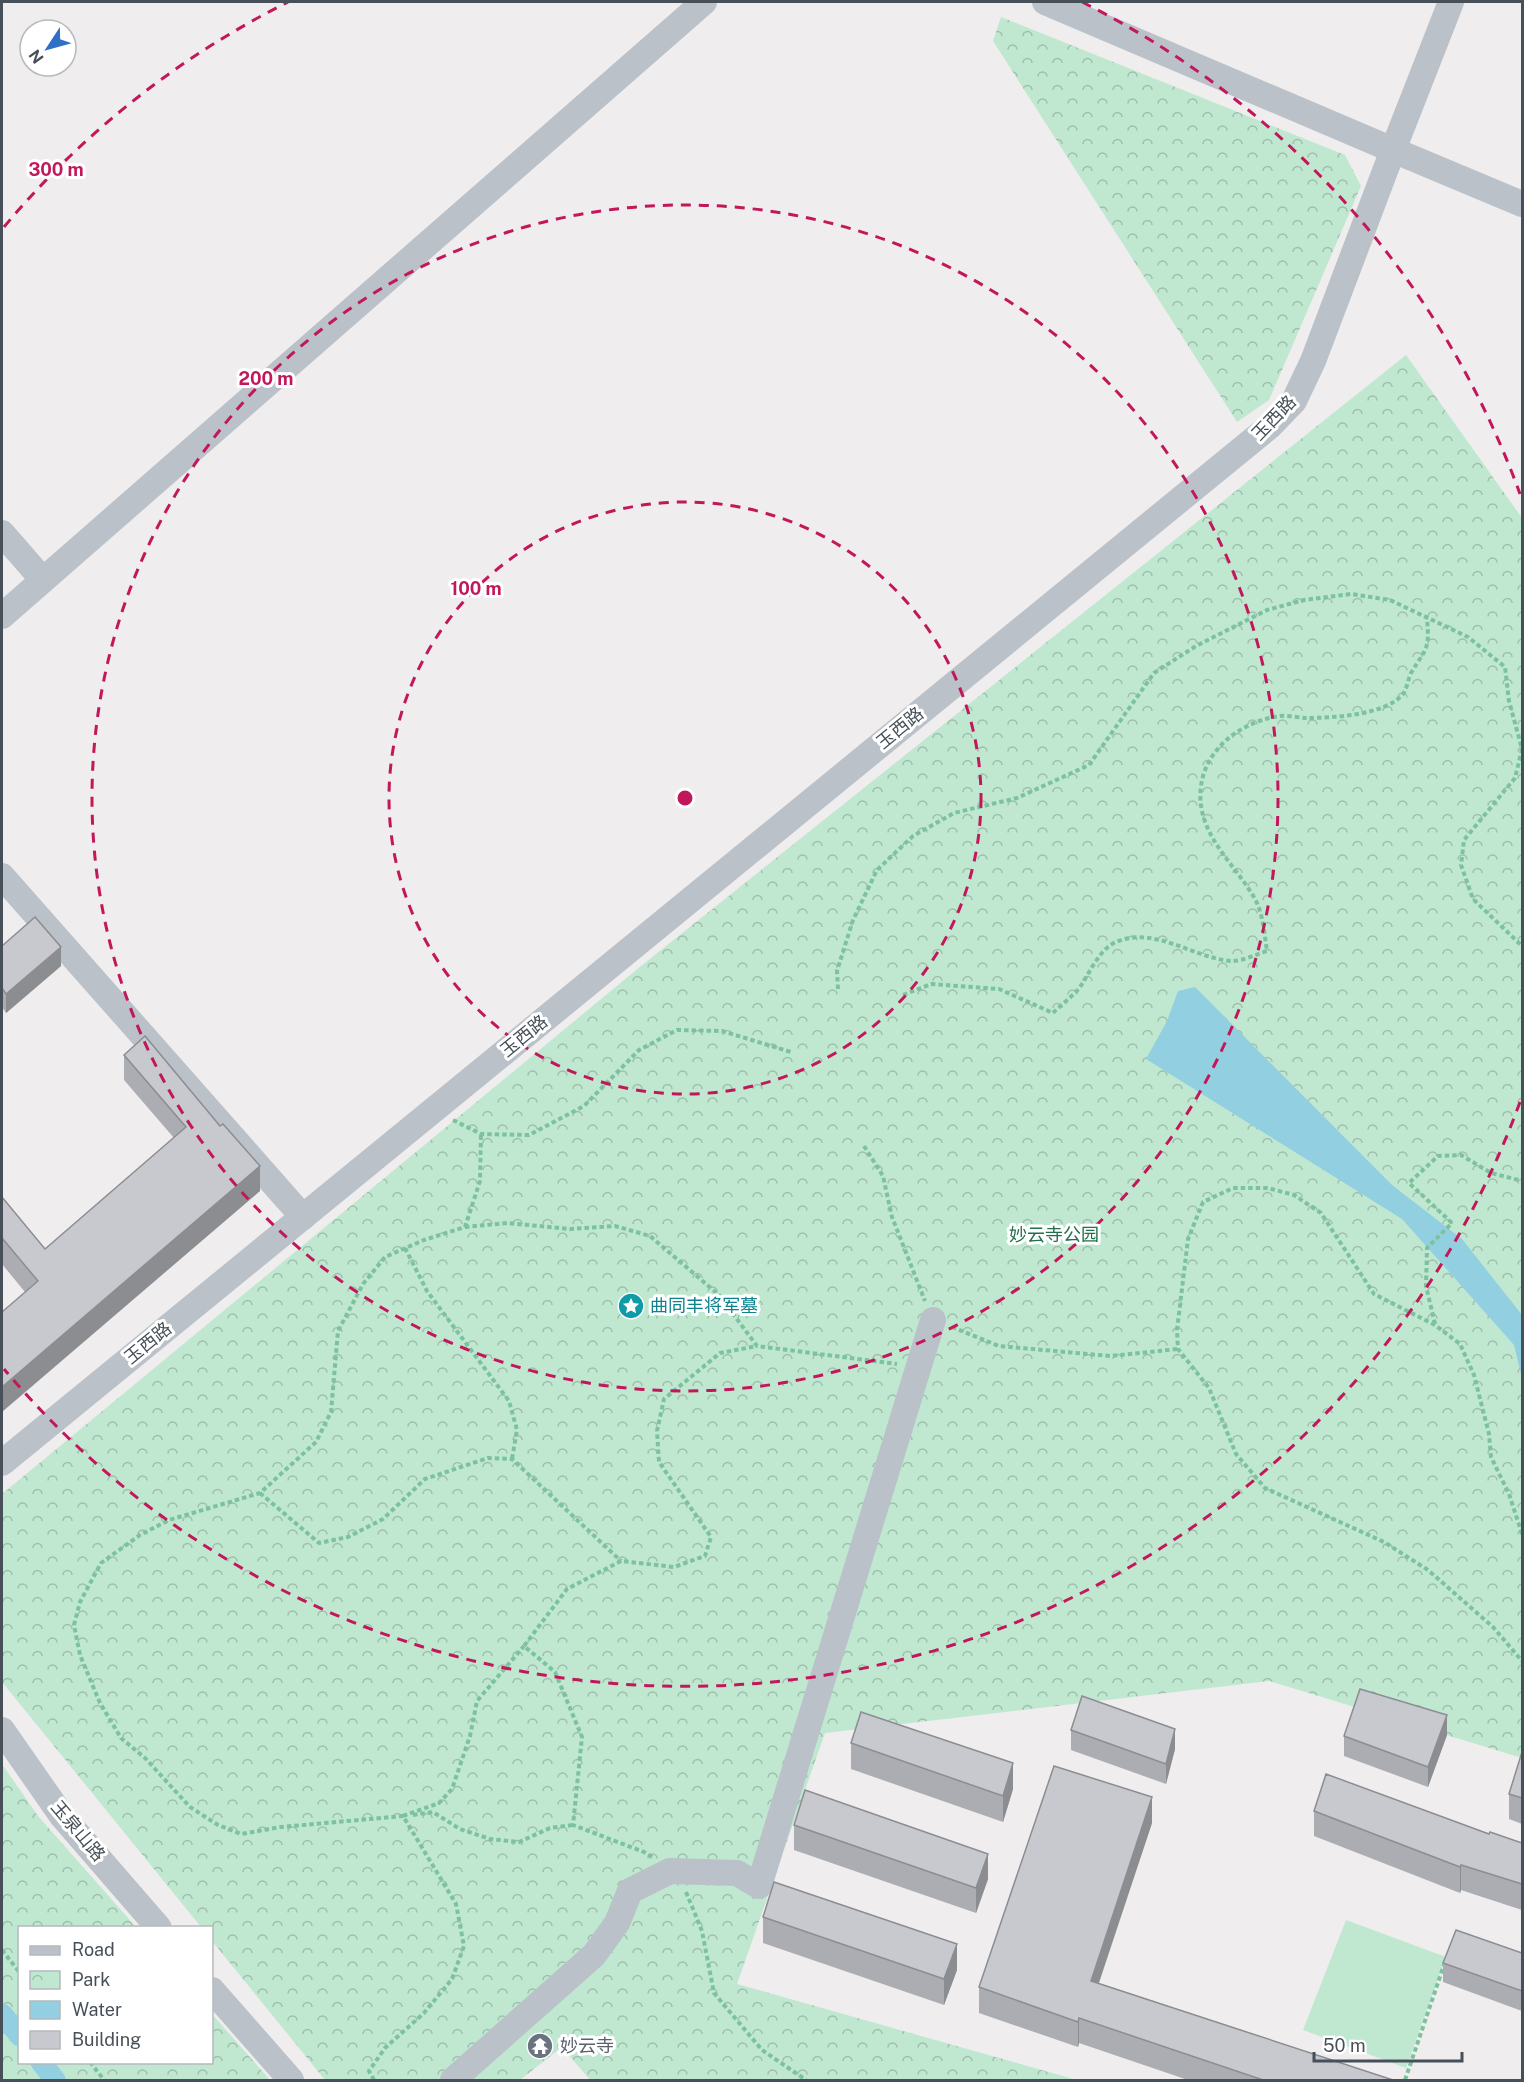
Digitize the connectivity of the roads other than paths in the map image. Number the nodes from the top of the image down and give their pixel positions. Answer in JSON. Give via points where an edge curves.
{"nodes":[{"id":1,"x":704,"y":2,"type":"edge"},
{"id":2,"x":1045,"y":2,"type":"edge"},
{"id":3,"x":1451,"y":2,"type":"edge"},
{"id":4,"x":1393,"y":150,"type":"junction"},
{"id":5,"x":1522,"y":204,"type":"edge"},
{"id":6,"x":2,"y":533,"type":"edge"},
{"id":7,"x":43,"y":580,"type":"junction"},
{"id":8,"x":2,"y":616,"type":"edge"},
{"id":9,"x":2,"y":876,"type":"edge"},
{"id":10,"x":303,"y":1217,"type":"junction"},
{"id":11,"x":933,"y":1320,"type":"road end"},
{"id":12,"x":2,"y":1463,"type":"edge"},
{"id":13,"x":2,"y":1730,"type":"edge"},
{"id":14,"x":157,"y":1926,"type":"edge"},
{"id":15,"x":213,"y":1990,"type":"edge"},
{"id":16,"x":291,"y":2080,"type":"edge"},
{"id":17,"x":453,"y":2080,"type":"edge"}],
"edges":[{"from":1,"to":7,"type":"street"},
{"from":2,"to":4,"type":"street"},
{"from":3,"to":4,"type":"street","name":"玉西路"},
{"from":4,"to":5,"type":"street"},
{"from":4,"to":10,"type":"street","name":"玉西路","via":[[1314,361],[1294,401],[1270,426]]},
{"from":6,"to":7,"type":"street"},
{"from":7,"to":8,"type":"street"},
{"from":9,"to":10,"type":"street"},
{"from":10,"to":12,"type":"street","name":"玉西路"},
{"from":11,"to":17,"type":"street","via":[[759,1886],[737,1873],[670,1871],[630,1891],[617,1923],[594,1955]]},
{"from":13,"to":14,"type":"street","name":"玉泉山路","via":[[62,1816]]},
{"from":15,"to":16,"type":"street"}]}
